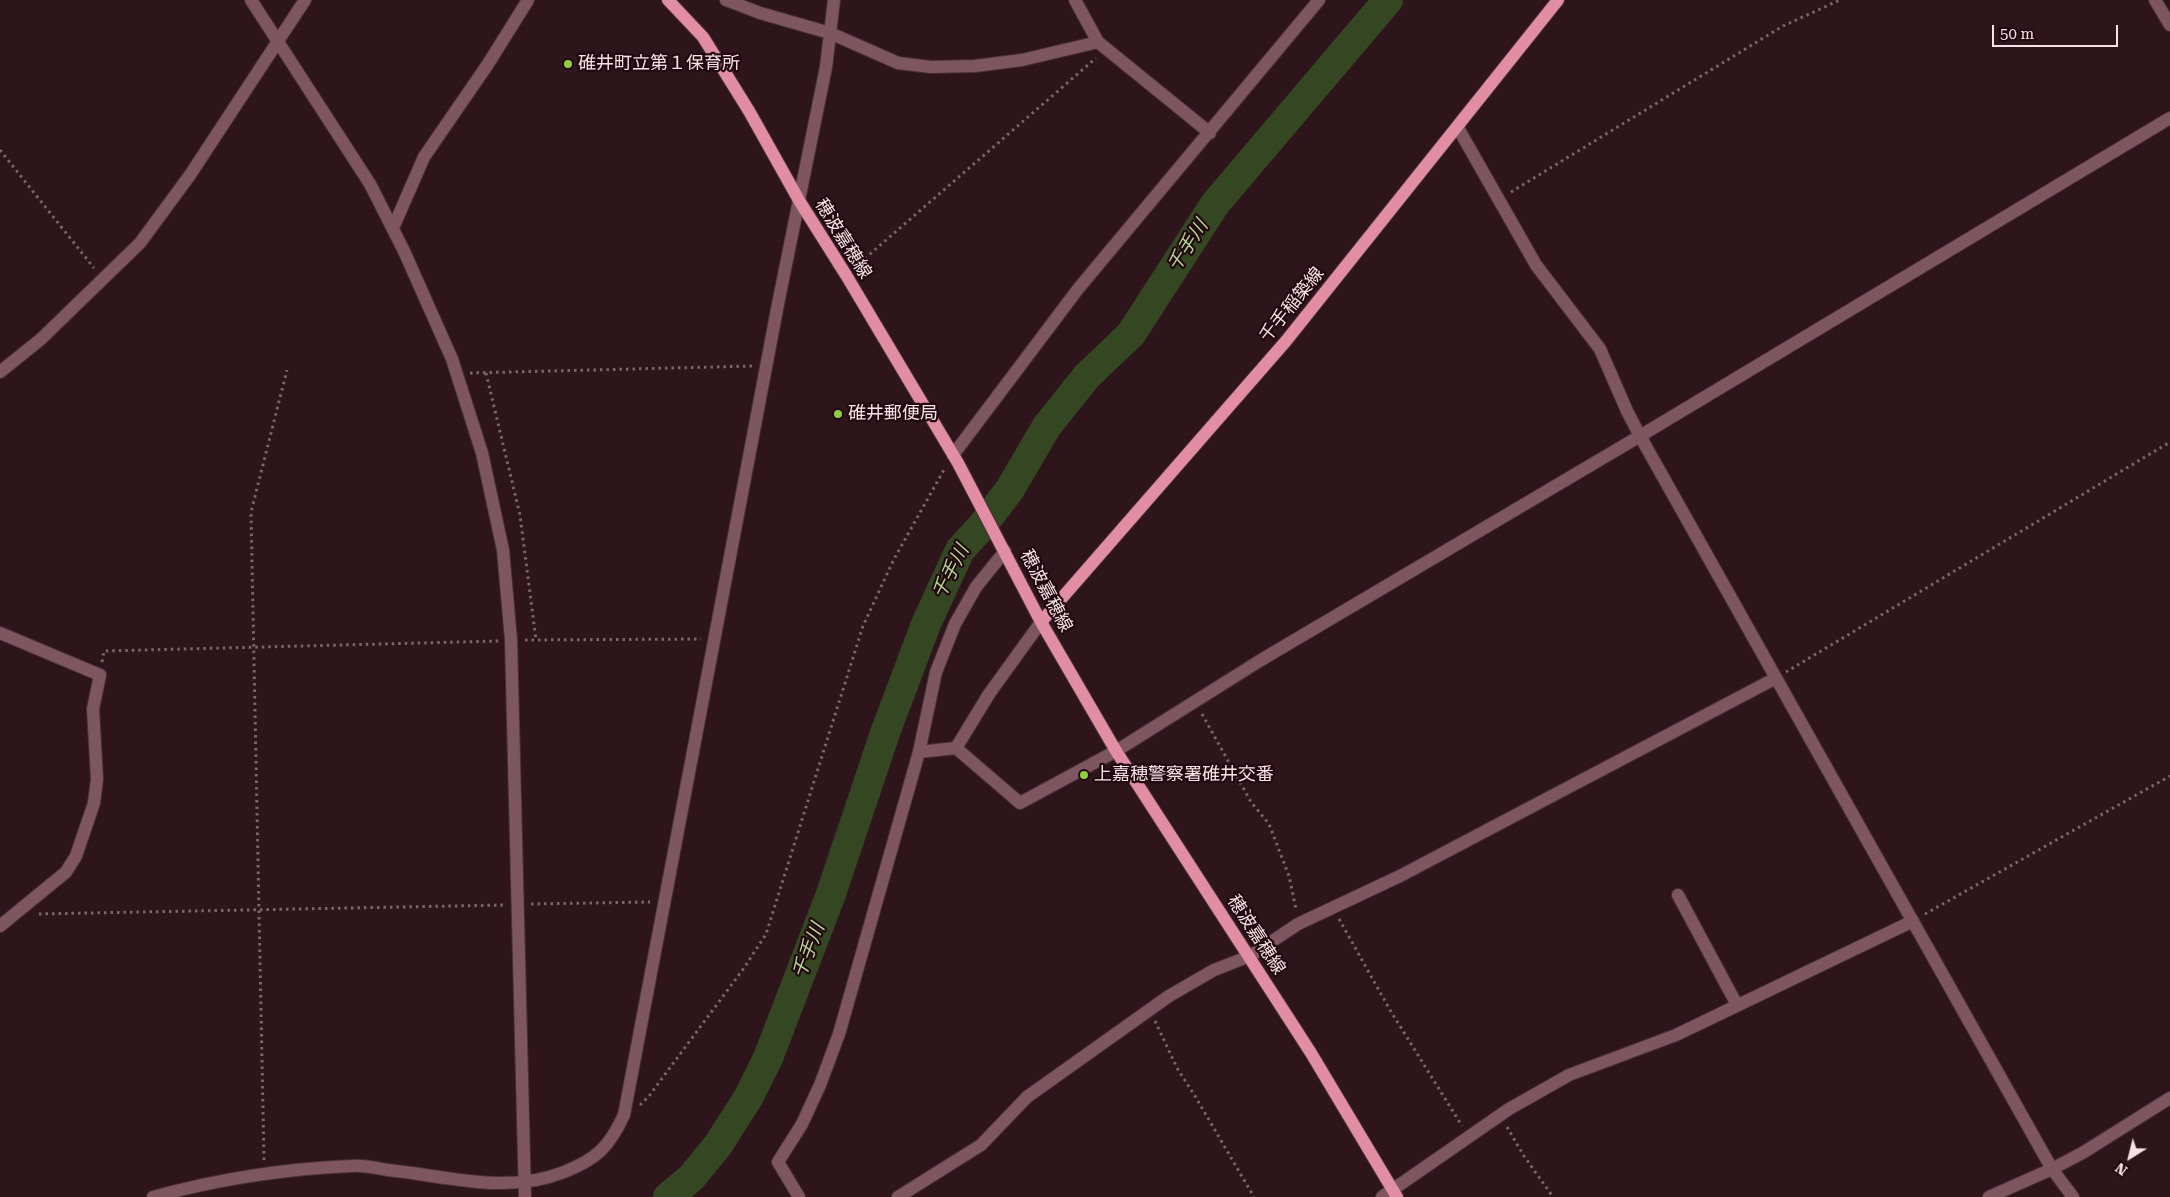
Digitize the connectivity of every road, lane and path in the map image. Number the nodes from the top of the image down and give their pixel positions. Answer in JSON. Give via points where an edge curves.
{"nodes":[{"id":1,"x":251,"y":0,"type":"edge"},
{"id":2,"x":305,"y":0,"type":"edge"},
{"id":3,"x":528,"y":0,"type":"edge"},
{"id":4,"x":668,"y":0,"type":"edge"},
{"id":5,"x":726,"y":0,"type":"edge"},
{"id":6,"x":834,"y":0,"type":"edge"},
{"id":7,"x":1075,"y":0,"type":"edge"},
{"id":8,"x":1319,"y":0,"type":"edge"},
{"id":9,"x":1558,"y":0,"type":"edge"},
{"id":10,"x":1840,"y":0,"type":"edge"},
{"id":11,"x":2155,"y":0,"type":"edge"},
{"id":12,"x":2170,"y":25,"type":"edge"},
{"id":13,"x":830,"y":33,"type":"junction"},
{"id":14,"x":277,"y":40,"type":"junction"},
{"id":15,"x":1102,"y":46,"type":"junction"},
{"id":16,"x":2170,"y":118,"type":"edge"},
{"id":17,"x":1458,"y":128,"type":"junction"},
{"id":18,"x":1210,"y":132,"type":"junction"},
{"id":19,"x":0,"y":150,"type":"edge"},
{"id":20,"x":1498,"y":200,"type":"junction"},
{"id":21,"x":800,"y":202,"type":"junction"},
{"id":22,"x":393,"y":228,"type":"junction"},
{"id":23,"x":846,"y":275,"type":"junction"},
{"id":24,"x":104,"y":280,"type":"junction"},
{"id":25,"x":766,"y":366,"type":"junction"},
{"id":26,"x":287,"y":370,"type":"dead end"},
{"id":27,"x":0,"y":372,"type":"edge"},
{"id":28,"x":457,"y":372,"type":"junction"},
{"id":29,"x":486,"y":373,"type":"junction"},
{"id":30,"x":1640,"y":436,"type":"junction"},
{"id":31,"x":2170,"y":442,"type":"edge"},
{"id":32,"x":955,"y":459,"type":"junction"},
{"id":33,"x":1003,"y":548,"type":"junction"},
{"id":34,"x":1041,"y":622,"type":"junction"},
{"id":35,"x":0,"y":633,"type":"edge"},
{"id":36,"x":714,"y":638,"type":"junction"},
{"id":37,"x":511,"y":640,"type":"junction"},
{"id":38,"x":536,"y":640,"type":"junction"},
{"id":39,"x":253,"y":646,"type":"junction"},
{"id":40,"x":100,"y":675,"type":"junction"},
{"id":41,"x":1776,"y":678,"type":"junction"},
{"id":42,"x":1195,"y":702,"type":"junction"},
{"id":43,"x":956,"y":748,"type":"junction"},
{"id":44,"x":1116,"y":751,"type":"junction"},
{"id":45,"x":919,"y":752,"type":"junction"},
{"id":46,"x":2170,"y":776,"type":"edge"},
{"id":47,"x":1678,"y":895,"type":"dead end"},
{"id":48,"x":666,"y":902,"type":"junction"},
{"id":49,"x":517,"y":904,"type":"junction"},
{"id":50,"x":1333,"y":907,"type":"junction"},
{"id":51,"x":261,"y":910,"type":"junction"},
{"id":52,"x":13,"y":914,"type":"junction"},
{"id":53,"x":1913,"y":921,"type":"junction"},
{"id":54,"x":1298,"y":924,"type":"junction"},
{"id":55,"x":0,"y":926,"type":"edge"},
{"id":56,"x":1250,"y":956,"type":"junction"},
{"id":57,"x":1737,"y":1005,"type":"junction"},
{"id":58,"x":1150,"y":1010,"type":"junction"},
{"id":59,"x":2170,"y":1098,"type":"edge"},
{"id":60,"x":638,"y":1108,"type":"dead end"},
{"id":61,"x":1500,"y":1116,"type":"junction"},
{"id":62,"x":1469,"y":1138,"type":"junction"},
{"id":63,"x":2052,"y":1169,"type":"junction"},
{"id":64,"x":264,"y":1173,"type":"junction"},
{"id":65,"x":525,"y":1183,"type":"junction"},
{"id":66,"x":1390,"y":1195,"type":"edge"},
{"id":67,"x":153,"y":1197,"type":"edge"},
{"id":68,"x":525,"y":1197,"type":"edge"},
{"id":69,"x":800,"y":1197,"type":"edge"},
{"id":70,"x":898,"y":1197,"type":"edge"},
{"id":71,"x":1254,"y":1197,"type":"edge"},
{"id":72,"x":1553,"y":1197,"type":"edge"},
{"id":73,"x":1989,"y":1197,"type":"edge"},
{"id":74,"x":2073,"y":1197,"type":"edge"}],
"edges":[{"from":1,"to":14,"type":"street"},
{"from":2,"to":14,"type":"street"},
{"from":3,"to":22,"type":"street","via":[[424,157]]},
{"from":4,"to":21,"type":"main road","name":"穂波嘉穂線","via":[[703,37]]},
{"from":5,"to":13,"type":"street"},
{"from":6,"to":13,"type":"street"},
{"from":7,"to":15,"type":"street"},
{"from":8,"to":18,"type":"street"},
{"from":9,"to":17,"type":"main road","name":"千手稲築線"},
{"from":10,"to":20,"type":"path","via":[[1783,26]]},
{"from":11,"to":12,"type":"street"},
{"from":13,"to":15,"type":"street","via":[[898,63],[931,67],[974,66]]},
{"from":13,"to":21,"type":"street"},
{"from":14,"to":22,"type":"street","via":[[370,184]]},
{"from":14,"to":24,"type":"street","via":[[185,182],[140,243]]},
{"from":15,"to":18,"type":"street"},
{"from":15,"to":23,"type":"path"},
{"from":16,"to":30,"type":"street"},
{"from":17,"to":20,"type":"street"},
{"from":17,"to":34,"type":"main road","name":"千手稲築線","via":[[1286,341]]},
{"from":18,"to":32,"type":"street","via":[[1078,289]]},
{"from":19,"to":24,"type":"path"},
{"from":20,"to":30,"type":"street","via":[[1536,265],[1600,349]]},
{"from":21,"to":23,"type":"main road","name":"穂波嘉穂線"},
{"from":21,"to":25,"type":"street"},
{"from":22,"to":28,"type":"street"},
{"from":23,"to":32,"type":"main road","name":"穂波嘉穂線"},
{"from":24,"to":27,"type":"street"},
{"from":25,"to":29,"type":"path"},
{"from":25,"to":36,"type":"street"},
{"from":26,"to":39,"type":"path","via":[[251,512]]},
{"from":28,"to":29,"type":"path"},
{"from":28,"to":37,"type":"street","via":[[482,453],[503,550]]},
{"from":29,"to":38,"type":"path","via":[[520,515]]},
{"from":30,"to":41,"type":"street"},
{"from":30,"to":42,"type":"street"},
{"from":31,"to":41,"type":"path"},
{"from":32,"to":33,"type":"main road","name":"穂波嘉穂線"},
{"from":32,"to":60,"type":"path","via":[[894,559],[863,626],[766,934]]},
{"from":33,"to":34,"type":"main road","name":"穂波嘉穂線"},
{"from":33,"to":45,"type":"street","via":[[956,624],[936,672]]},
{"from":34,"to":43,"type":"street","via":[[989,694]]},
{"from":34,"to":44,"type":"main road","name":"穂波嘉穂線"},
{"from":35,"to":40,"type":"street"},
{"from":36,"to":38,"type":"path"},
{"from":36,"to":48,"type":"street"},
{"from":37,"to":38,"type":"path"},
{"from":37,"to":39,"type":"path"},
{"from":37,"to":49,"type":"street"},
{"from":39,"to":40,"type":"path","via":[[104,651]]},
{"from":39,"to":51,"type":"path"},
{"from":40,"to":52,"type":"street","via":[[93,709],[98,779],[76,856],[66,872]]},
{"from":41,"to":50,"type":"street","via":[[1400,876]]},
{"from":41,"to":53,"type":"street"},
{"from":42,"to":44,"type":"street"},
{"from":42,"to":54,"type":"path","via":[[1251,802],[1269,824],[1289,876]]},
{"from":43,"to":44,"type":"street","via":[[1020,803]]},
{"from":43,"to":45,"type":"street"},
{"from":44,"to":56,"type":"main road","name":"穂波嘉穂線"},
{"from":45,"to":69,"type":"street","via":[[839,1034],[802,1124],[778,1162]]},
{"from":46,"to":53,"type":"path"},
{"from":47,"to":57,"type":"street"},
{"from":48,"to":49,"type":"path"},
{"from":48,"to":65,"type":"street","via":[[624,1115],[614,1138],[584,1165]]},
{"from":49,"to":51,"type":"path"},
{"from":49,"to":65,"type":"street"},
{"from":50,"to":54,"type":"street"},
{"from":50,"to":62,"type":"path","via":[[1390,1010]]},
{"from":51,"to":52,"type":"path"},
{"from":51,"to":64,"type":"path"},
{"from":52,"to":55,"type":"street"},
{"from":53,"to":57,"type":"street"},
{"from":53,"to":63,"type":"street"},
{"from":54,"to":56,"type":"street"},
{"from":56,"to":58,"type":"street","via":[[1214,970]]},
{"from":56,"to":66,"type":"main road","name":"穂波嘉穂線","via":[[1311,1053]]},
{"from":57,"to":61,"type":"street","via":[[1676,1035],[1569,1075]]},
{"from":58,"to":70,"type":"street","via":[[1027,1097],[981,1145]]},
{"from":58,"to":71,"type":"path","via":[[1177,1068]]},
{"from":59,"to":63,"type":"street"},
{"from":61,"to":62,"type":"street"},
{"from":61,"to":72,"type":"path"},
{"from":62,"to":66,"type":"street"},
{"from":63,"to":73,"type":"street"},
{"from":63,"to":74,"type":"street"},
{"from":64,"to":65,"type":"street","via":[[353,1165],[483,1184]]},
{"from":64,"to":67,"type":"street","via":[[195,1185]]},
{"from":65,"to":68,"type":"street"}]}
